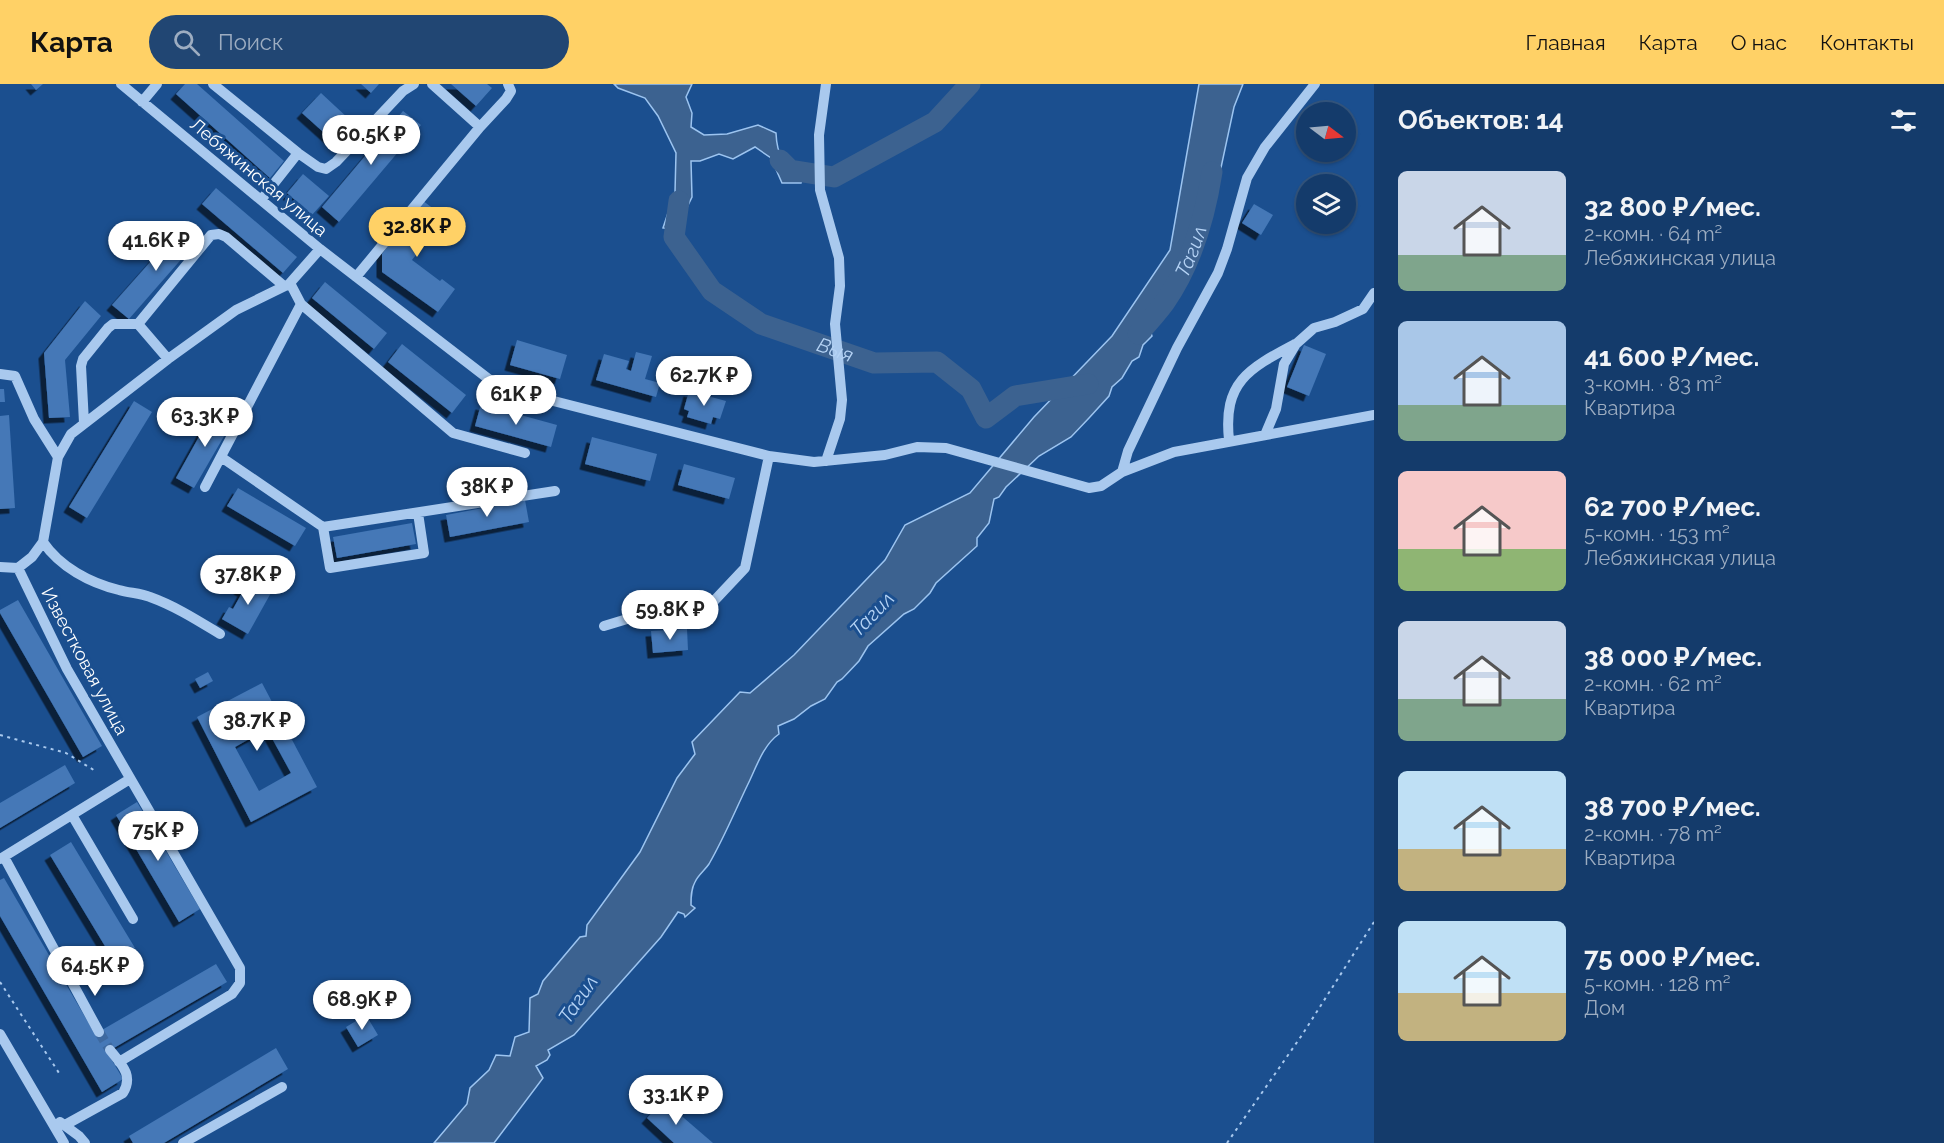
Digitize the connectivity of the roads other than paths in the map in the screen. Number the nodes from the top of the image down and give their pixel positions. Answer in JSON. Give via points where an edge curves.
{"nodes":[{"id":1,"x":121,"y":84,"type":"edge"},
{"id":2,"x":157,"y":84,"type":"edge"},
{"id":3,"x":213,"y":84,"type":"edge"},
{"id":4,"x":414,"y":84,"type":"edge"},
{"id":5,"x":432,"y":84,"type":"edge"},
{"id":6,"x":1315,"y":84,"type":"edge"},
{"id":7,"x":509,"y":85,"type":"edge"},
{"id":8,"x":827,"y":86,"type":"edge"},
{"id":9,"x":142,"y":102,"type":"junction"},
{"id":10,"x":480,"y":127,"type":"junction"},
{"id":11,"x":298,"y":153,"type":"junction"},
{"id":12,"x":261,"y":200,"type":"junction"},
{"id":13,"x":320,"y":249,"type":"junction"},
{"id":14,"x":356,"y":277,"type":"junction"},
{"id":15,"x":287,"y":285,"type":"junction"},
{"id":16,"x":1374,"y":293,"type":"edge"},
{"id":17,"x":301,"y":304,"type":"junction"},
{"id":18,"x":138,"y":324,"type":"junction"},
{"id":19,"x":1296,"y":344,"type":"junction"},
{"id":20,"x":168,"y":359,"type":"junction"},
{"id":21,"x":0,"y":374,"type":"edge"},
{"id":22,"x":1374,"y":415,"type":"edge"},
{"id":23,"x":84,"y":423,"type":"junction"},
{"id":24,"x":1265,"y":435,"type":"junction"},
{"id":25,"x":1229,"y":440,"type":"junction"},
{"id":26,"x":525,"y":453,"type":"dead end"},
{"id":27,"x":769,"y":456,"type":"junction"},
{"id":28,"x":58,"y":457,"type":"junction"},
{"id":29,"x":221,"y":457,"type":"junction"},
{"id":30,"x":826,"y":461,"type":"junction"},
{"id":31,"x":1122,"y":472,"type":"junction"},
{"id":32,"x":205,"y":487,"type":"dead end"},
{"id":33,"x":555,"y":491,"type":"dead end"},
{"id":34,"x":418,"y":513,"type":"junction"},
{"id":35,"x":323,"y":527,"type":"junction"},
{"id":36,"x":43,"y":542,"type":"junction"},
{"id":37,"x":0,"y":567,"type":"edge"},
{"id":38,"x":18,"y":568,"type":"junction"},
{"id":39,"x":604,"y":626,"type":"dead end"},
{"id":40,"x":219,"y":634,"type":"dead end"},
{"id":41,"x":130,"y":779,"type":"junction"},
{"id":42,"x":72,"y":815,"type":"junction"},
{"id":43,"x":2,"y":858,"type":"edge"},
{"id":44,"x":133,"y":918,"type":"dead end"},
{"id":45,"x":99,"y":1032,"type":"tunnel mouth"},
{"id":46,"x":0,"y":1034,"type":"edge"},
{"id":47,"x":110,"y":1050,"type":"tunnel mouth"},
{"id":48,"x":119,"y":1062,"type":"junction"},
{"id":49,"x":282,"y":1088,"type":"dead end"},
{"id":50,"x":45,"y":1110,"type":"junction"},
{"id":51,"x":65,"y":1125,"type":"junction"},
{"id":52,"x":64,"y":1143,"type":"edge"},
{"id":53,"x":85,"y":1143,"type":"edge"},
{"id":54,"x":183,"y":1143,"type":"edge"}],
"edges":[{"from":1,"to":9,"type":"street","name":"Лебяжинская улица"},
{"from":2,"to":9,"type":"street"},
{"from":3,"to":11,"type":"street"},
{"from":4,"to":11,"type":"street","via":[[403,90],[326,169]]},
{"from":5,"to":10,"type":"street"},
{"from":6,"to":31,"type":"street","via":[[1265,147],[1247,178],[1218,273],[1177,348],[1128,451]]},
{"from":7,"to":10,"type":"street","via":[[511,91],[506,99]]},
{"from":8,"to":30,"type":"street","via":[[819,135],[820,190],[839,258],[835,324],[842,399],[840,419]]},
{"from":9,"to":12,"type":"street","name":"Лебяжинская улица"},
{"from":10,"to":14,"type":"street"},
{"from":11,"to":12,"type":"street"},
{"from":12,"to":13,"type":"street","name":"Лебяжинская улица"},
{"from":13,"to":14,"type":"street","name":"Лебяжинская улица"},
{"from":13,"to":15,"type":"street"},
{"from":14,"to":27,"type":"street","name":"Лебяжинская улица","via":[[498,387]]},
{"from":15,"to":17,"type":"street"},
{"from":15,"to":18,"type":"street","via":[[226,237],[211,235]]},
{"from":15,"to":20,"type":"street","via":[[236,310]]},
{"from":16,"to":19,"type":"street","via":[[1363,309],[1314,328]]},
{"from":17,"to":26,"type":"street","via":[[453,433]]},
{"from":17,"to":29,"type":"street"},
{"from":18,"to":20,"type":"street"},
{"from":18,"to":23,"type":"street","via":[[113,324],[83,359]]},
{"from":19,"to":24,"type":"street","via":[[1284,364],[1276,409]]},
{"from":19,"to":25,"type":"street","via":[[1250,370],[1238,384],[1227,420]]},
{"from":20,"to":23,"type":"street"},
{"from":21,"to":28,"type":"street","via":[[15,376],[34,419]]},
{"from":22,"to":24,"type":"street"},
{"from":23,"to":28,"type":"street","via":[[70,434]]},
{"from":24,"to":25,"type":"street"},
{"from":25,"to":31,"type":"street","via":[[1174,452]]},
{"from":27,"to":30,"type":"street","name":"Лебяжинская улица"},
{"from":27,"to":39,"type":"street","via":[[745,568],[713,602],[695,612],[637,616]]},
{"from":28,"to":36,"type":"street"},
{"from":29,"to":32,"type":"street"},
{"from":29,"to":35,"type":"street"},
{"from":30,"to":31,"type":"street","name":"Лебяжинская улица","via":[[885,455],[917,447],[946,448],[1089,488],[1101,486]]},
{"from":33,"to":34,"type":"street"},
{"from":34,"to":35,"type":"street"},
{"from":34,"to":35,"type":"street","via":[[423,553],[330,568]]},
{"from":36,"to":38,"type":"street"},
{"from":36,"to":40,"type":"street","via":[[52,556],[77,574],[116,590],[149,596]]},
{"from":37,"to":38,"type":"street"},
{"from":38,"to":41,"type":"street","name":"Известковая улица","via":[[67,669]]},
{"from":41,"to":42,"type":"street"},
{"from":41,"to":48,"type":"street","name":"Известковая улица","via":[[240,968],[240,983],[232,994]]},
{"from":42,"to":43,"type":"street"},
{"from":42,"to":44,"type":"street"},
{"from":43,"to":45,"type":"street"},
{"from":46,"to":50,"type":"street"},
{"from":47,"to":48,"type":"street"},
{"from":48,"to":51,"type":"street","via":[[128,1078],[123,1092]]},
{"from":49,"to":54,"type":"street"},
{"from":50,"to":51,"type":"street"},
{"from":50,"to":52,"type":"street"},
{"from":51,"to":53,"type":"street"}]}
